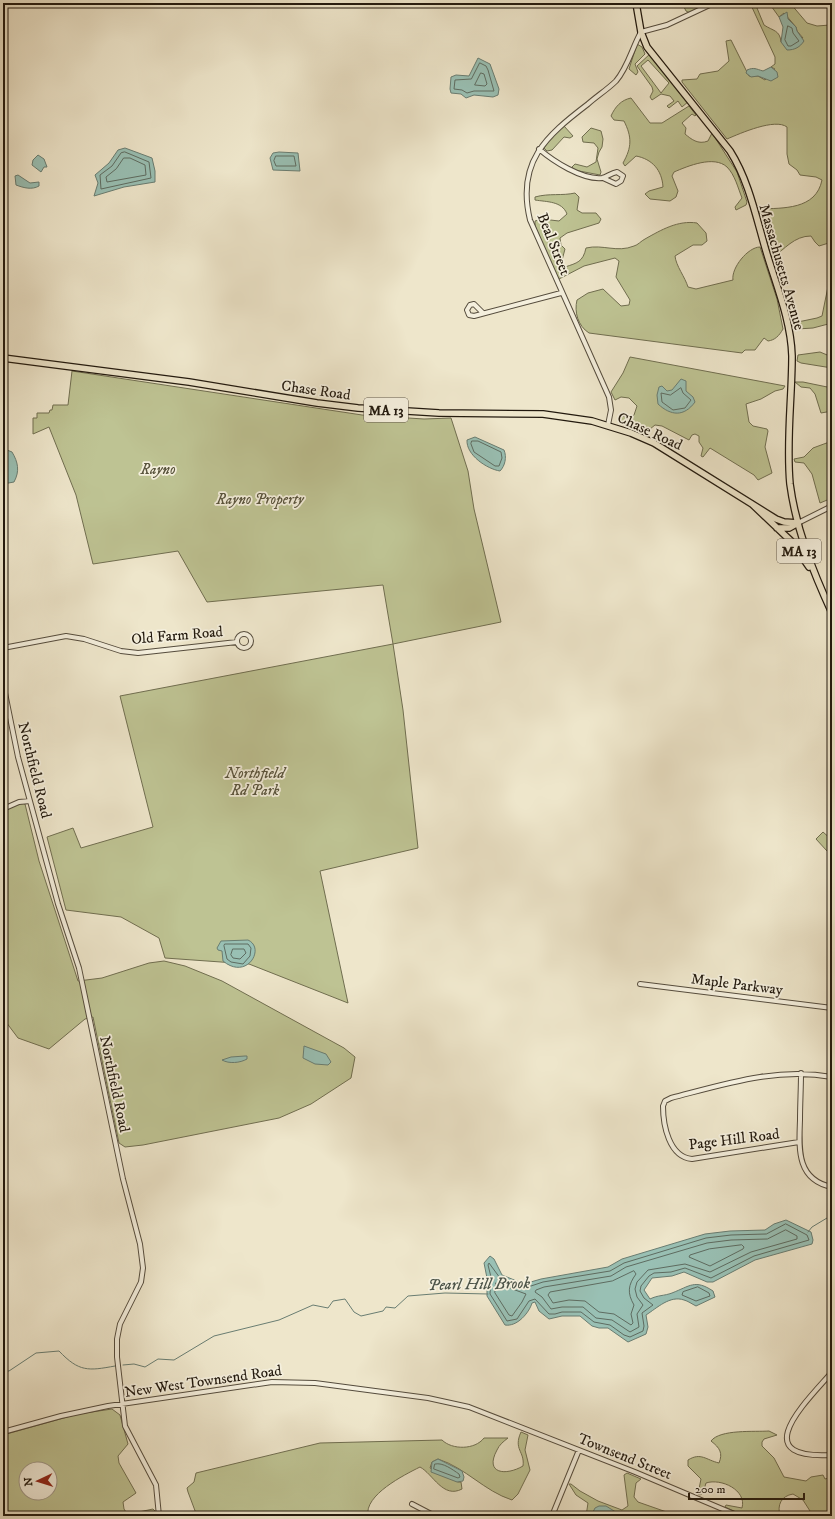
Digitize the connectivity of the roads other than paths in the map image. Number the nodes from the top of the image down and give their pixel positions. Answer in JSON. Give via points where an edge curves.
{"nodes":[{"id":1,"x":636,"y":3,"type":"edge"},
{"id":2,"x":714,"y":3,"type":"edge"},
{"id":3,"x":641,"y":32,"type":"junction"},
{"id":4,"x":539,"y":149,"type":"junction"},
{"id":5,"x":603,"y":178,"type":"dead end"},
{"id":6,"x":561,"y":293,"type":"junction"},
{"id":7,"x":483,"y":314,"type":"dead end"},
{"id":8,"x":3,"y":358,"type":"edge"},
{"id":9,"x":608,"y":425,"type":"junction"},
{"id":10,"x":750,"y":503,"type":"junction"},
{"id":11,"x":832,"y":506,"type":"edge"},
{"id":12,"x":798,"y":523,"type":"junction"},
{"id":13,"x":777,"y":528,"type":"junction"},
{"id":14,"x":816,"y":578,"type":"junction"},
{"id":15,"x":832,"y":613,"type":"edge"},
{"id":16,"x":237,"y":642,"type":"dead end"},
{"id":17,"x":3,"y":648,"type":"edge"},
{"id":18,"x":3,"y":683,"type":"edge"},
{"id":19,"x":30,"y":800,"type":"junction"},
{"id":20,"x":3,"y":809,"type":"edge"},
{"id":21,"x":640,"y":984,"type":"dead end"},
{"id":22,"x":832,"y":1008,"type":"edge"},
{"id":23,"x":801,"y":1073,"type":"junction"},
{"id":24,"x":832,"y":1077,"type":"edge"},
{"id":25,"x":799,"y":1142,"type":"junction"},
{"id":26,"x":832,"y":1187,"type":"edge"},
{"id":27,"x":832,"y":1372,"type":"edge"},
{"id":28,"x":122,"y":1404,"type":"junction"},
{"id":29,"x":3,"y":1432,"type":"edge"},
{"id":30,"x":546,"y":1437,"type":"joint"},
{"id":31,"x":579,"y":1450,"type":"junction"},
{"id":32,"x":832,"y":1455,"type":"edge"},
{"id":33,"x":412,"y":1504,"type":"dead end"},
{"id":34,"x":159,"y":1516,"type":"edge"},
{"id":35,"x":435,"y":1516,"type":"edge"},
{"id":36,"x":552,"y":1516,"type":"edge"},
{"id":37,"x":739,"y":1516,"type":"edge"}],
"edges":[{"from":1,"to":3,"type":"main road","name":"Massachusetts Avenue"},
{"from":2,"to":3,"type":"street","via":[[667,25]]},
{"from":3,"to":4,"type":"street","name":"Beal Street","via":[[627,65],[617,80],[556,129]]},
{"from":3,"to":12,"type":"main road","name":"Massachusetts Avenue","via":[[651,53],[730,151],[741,170],[751,199],[784,308],[791,342],[788,449],[790,484]]},
{"from":4,"to":5,"type":"street","via":[[568,169]]},
{"from":4,"to":6,"type":"street","name":"Beal Street","via":[[528,180],[528,212]]},
{"from":6,"to":7,"type":"street"},
{"from":6,"to":9,"type":"street","name":"Beal Street","via":[[609,397],[611,410]]},
{"from":8,"to":9,"type":"main road","name":"Chase Road","number":"MA 13","via":[[189,382],[339,406],[439,413],[561,415]]},
{"from":9,"to":10,"type":"main road","name":"Chase Road","number":"MA 13","via":[[654,444]]},
{"from":10,"to":12,"type":"main road","name":"Chase Road","number":"MA 13","via":[[782,522]]},
{"from":10,"to":13,"type":"main road","name":"Chase Road","number":"MA 13"},
{"from":11,"to":12,"type":"street"},
{"from":12,"to":13,"type":"main road","via":[[789,528]]},
{"from":12,"to":14,"type":"main road","name":"Massachusetts Avenue"},
{"from":13,"to":14,"type":"main road","name":"Chase Road","number":"MA 13","via":[[794,545]]},
{"from":14,"to":15,"type":"main road","name":"Massachusetts Avenue"},
{"from":16,"to":17,"type":"street","name":"Old Farm Road","via":[[130,652],[66,636]]},
{"from":18,"to":19,"type":"street","name":"Northfield Road","via":[[12,734]]},
{"from":19,"to":20,"type":"street"},
{"from":19,"to":28,"type":"street","name":"Northfield Road","via":[[58,904],[79,968],[123,1179],[143,1260],[140,1285],[123,1316],[117,1339]]},
{"from":21,"to":22,"type":"street","name":"Maple Parkway"},
{"from":23,"to":24,"type":"street"},
{"from":23,"to":25,"type":"street"},
{"from":23,"to":25,"type":"street","name":"Page Hill Road","via":[[737,1080],[671,1098],[664,1103],[663,1110],[671,1144],[678,1155],[686,1158]]},
{"from":25,"to":26,"type":"street","via":[[800,1158],[805,1170],[820,1183]]},
{"from":27,"to":32,"type":"street","via":[[792,1419],[786,1432],[788,1443],[800,1453],[810,1456]]},
{"from":28,"to":29,"type":"street","name":"New West Townsend Road","via":[[81,1411]]},
{"from":28,"to":30,"type":"street","name":"New West Townsend Road","via":[[272,1382],[294,1382],[388,1392],[454,1403],[487,1413]]},
{"from":28,"to":34,"type":"street","name":"Northfield Road","via":[[125,1426],[156,1483]]},
{"from":30,"to":31,"type":"street","name":"Townsend Street"},
{"from":31,"to":36,"type":"street"},
{"from":31,"to":37,"type":"street","name":"Townsend Street"},
{"from":33,"to":35,"type":"street"}]}
